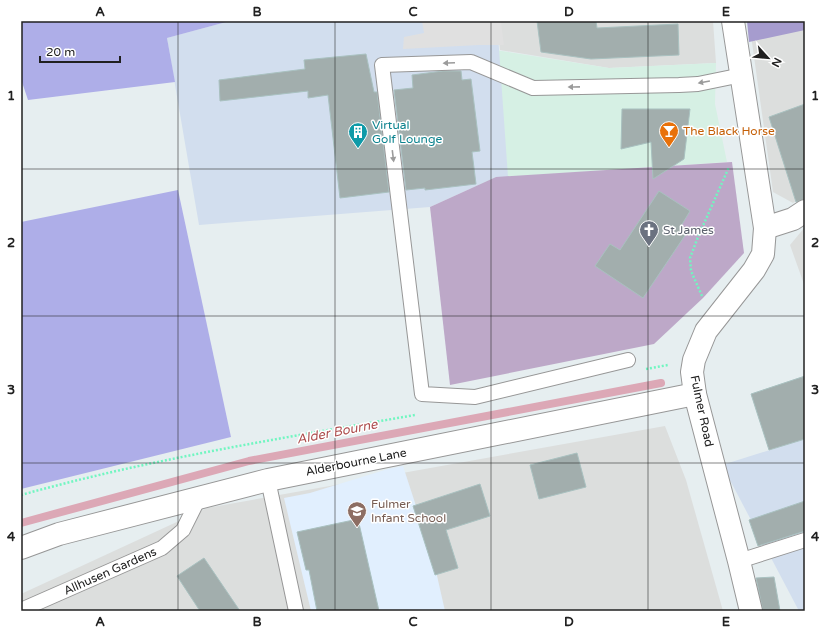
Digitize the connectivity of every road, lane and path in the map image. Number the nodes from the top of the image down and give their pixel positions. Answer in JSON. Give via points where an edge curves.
{"nodes":[{"id":1,"x":733,"y":21,"type":"edge"},
{"id":2,"x":742,"y":75,"type":"junction"},
{"id":3,"x":753,"y":150,"type":"junction"},
{"id":4,"x":805,"y":211,"type":"edge"},
{"id":5,"x":765,"y":228,"type":"junction"},
{"id":6,"x":718,"y":316,"type":"junction"},
{"id":7,"x":628,"y":360,"type":"dead end"},
{"id":8,"x":694,"y":360,"type":"junction"},
{"id":9,"x":644,"y":370,"type":"dead end"},
{"id":10,"x":695,"y":394,"type":"junction"},
{"id":11,"x":420,"y":414,"type":"dead end"},
{"id":12,"x":268,"y":480,"type":"junction"},
{"id":13,"x":21,"y":496,"type":"edge"},
{"id":14,"x":199,"y":498,"type":"junction"},
{"id":15,"x":805,"y":540,"type":"edge"},
{"id":16,"x":21,"y":548,"type":"edge"},
{"id":17,"x":740,"y":561,"type":"junction"},
{"id":18,"x":21,"y":610,"type":"edge"},
{"id":19,"x":296,"y":611,"type":"edge"},
{"id":20,"x":751,"y":611,"type":"edge"}],
"edges":[{"from":1,"to":2,"type":"street","name":"Fulmer Road"},
{"from":2,"to":3,"type":"street","name":"Fulmer Road"},
{"from":2,"to":7,"type":"lane","one_way":true,"via":[[698,84],[533,88],[471,62],[382,65],[422,394],[475,397]]},
{"from":3,"to":5,"type":"street","name":"Fulmer Road"},
{"from":3,"to":6,"type":"path","via":[[732,162],[690,258],[691,271],[703,298]]},
{"from":4,"to":5,"type":"street","via":[[793,219]]},
{"from":5,"to":6,"type":"street","name":"Fulmer Road","via":[[763,254],[754,270]]},
{"from":6,"to":8,"type":"street","name":"Fulmer Road","via":[[706,331]]},
{"from":8,"to":9,"type":"path"},
{"from":8,"to":10,"type":"street","name":"Fulmer Road","via":[[692,372]]},
{"from":10,"to":12,"type":"street","name":"Alderbourne Lane"},
{"from":10,"to":17,"type":"street","name":"Fulmer Road"},
{"from":11,"to":13,"type":"path","via":[[190,456],[63,484]]},
{"from":12,"to":14,"type":"street","name":"Alderbourne Lane"},
{"from":12,"to":19,"type":"lane"},
{"from":14,"to":16,"type":"street","name":"Alderbourne Lane","via":[[59,534]]},
{"from":14,"to":18,"type":"lane","name":"Allhusen Gardens","via":[[183,530],[162,548]]},
{"from":15,"to":17,"type":"lane"},
{"from":17,"to":20,"type":"street","name":"Fulmer Road"}]}
